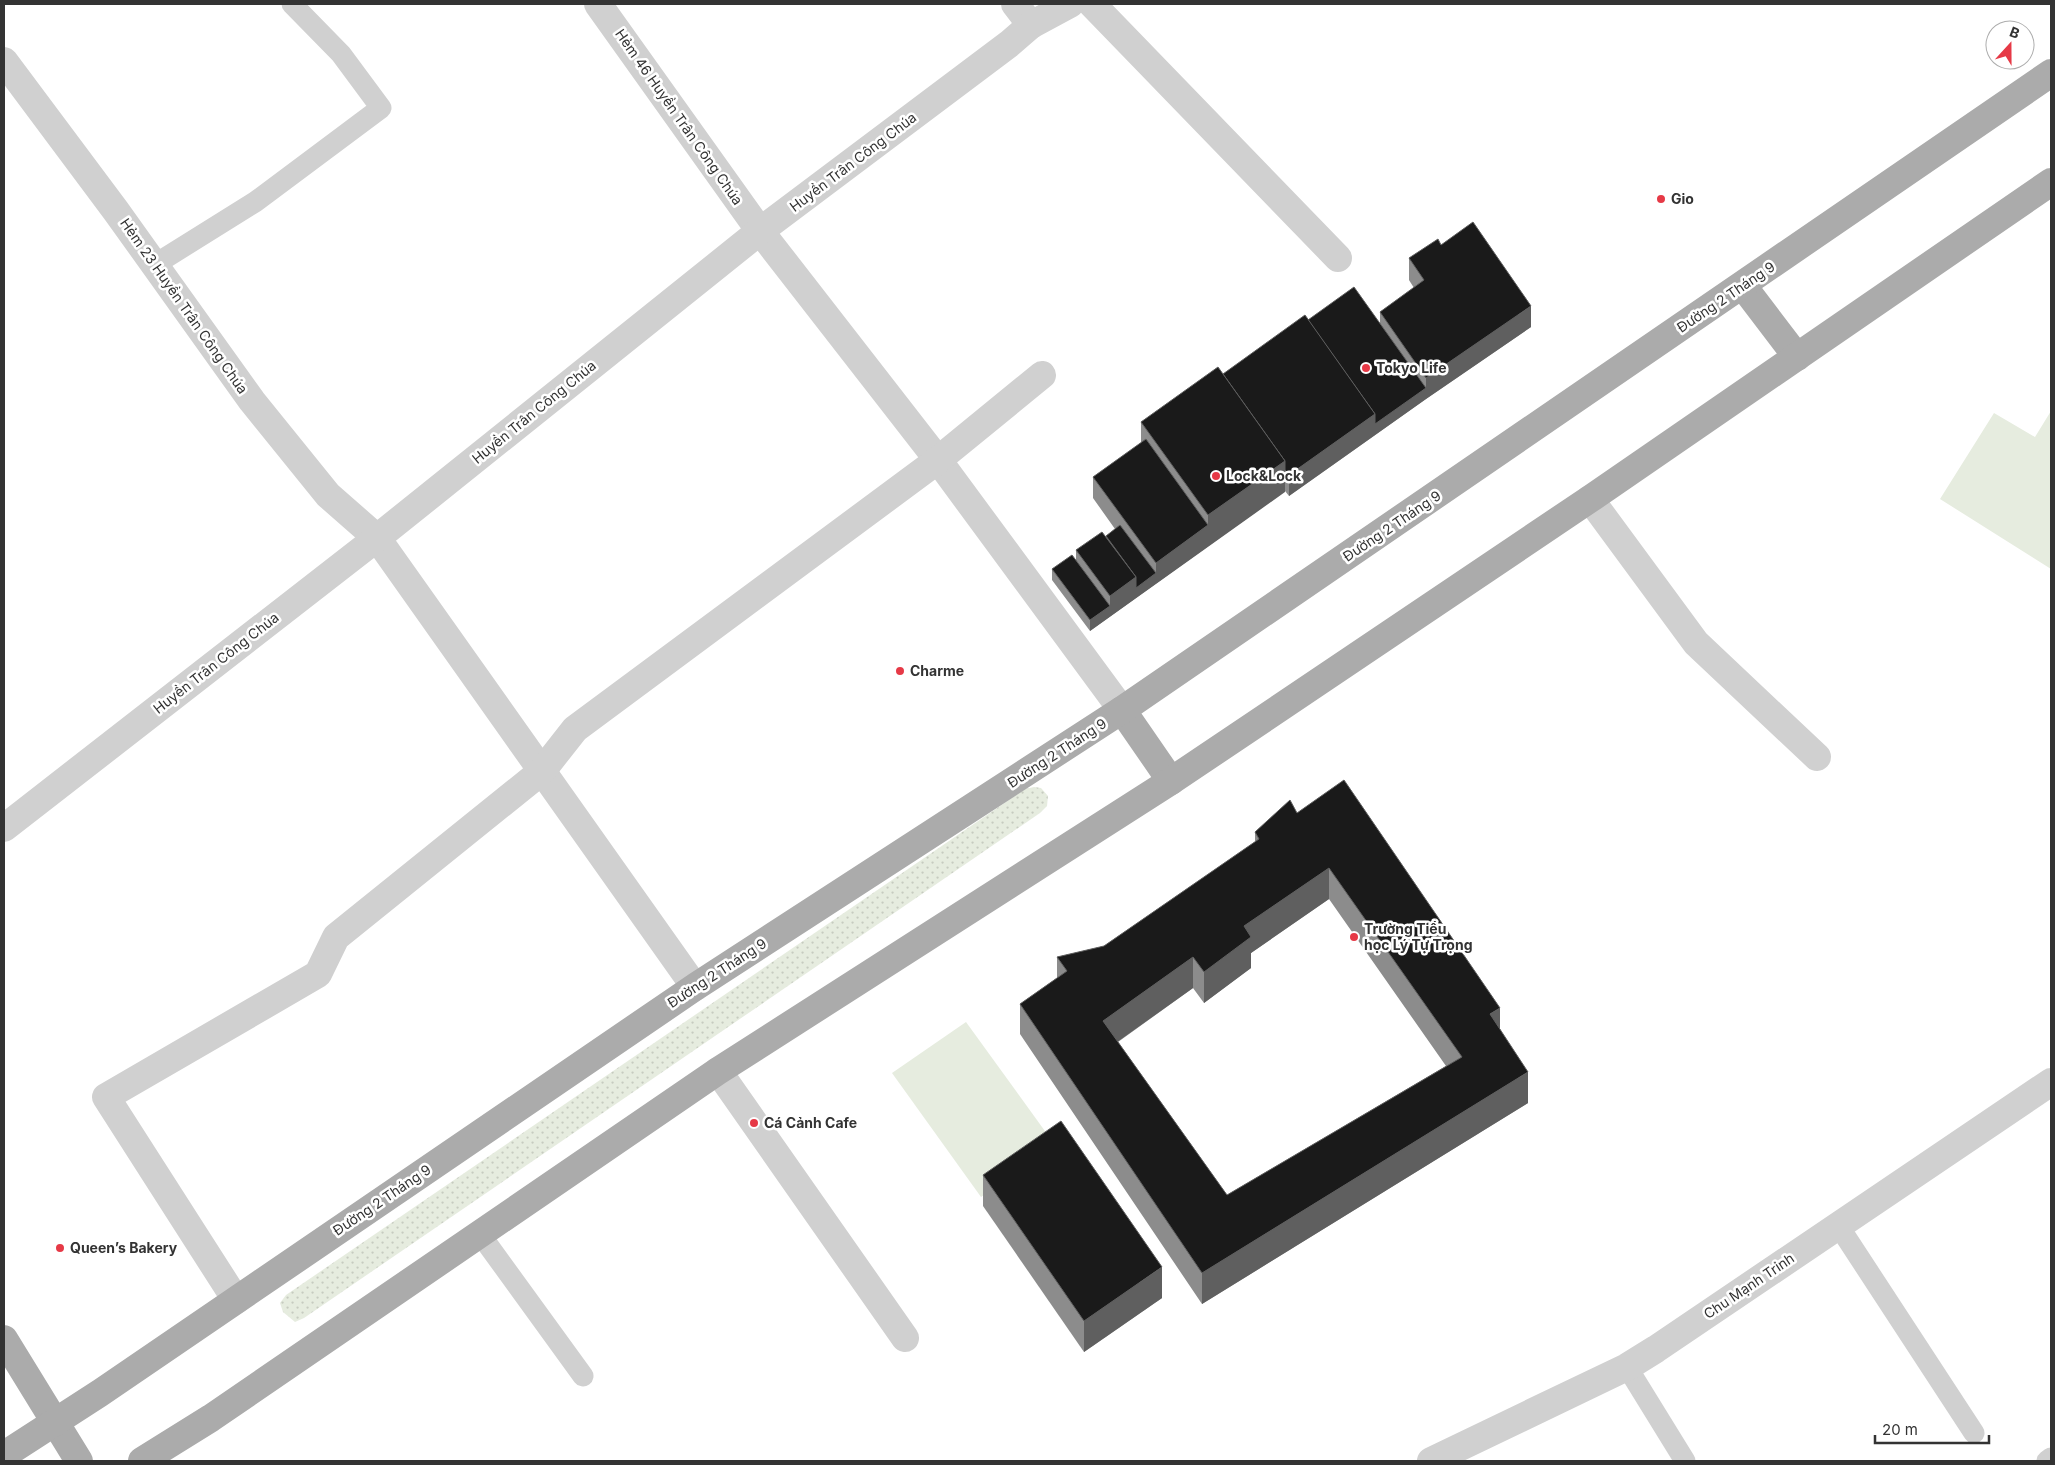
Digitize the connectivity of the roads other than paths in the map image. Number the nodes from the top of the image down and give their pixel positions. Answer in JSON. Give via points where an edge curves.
{"nodes":[{"id":1,"x":292,"y":4,"type":"edge"},
{"id":2,"x":598,"y":4,"type":"edge"},
{"id":3,"x":1070,"y":4,"type":"edge"},
{"id":4,"x":1092,"y":4,"type":"edge"},
{"id":5,"x":1023,"y":14,"type":"edge"},
{"id":6,"x":4,"y":61,"type":"edge"},
{"id":7,"x":2051,"y":72,"type":"edge"},
{"id":8,"x":2051,"y":182,"type":"edge"},
{"id":9,"x":760,"y":231,"type":"junction"},
{"id":10,"x":1338,"y":258,"type":"dead end"},
{"id":11,"x":154,"y":264,"type":"junction"},
{"id":12,"x":1743,"y":286,"type":"junction"},
{"id":13,"x":1797,"y":357,"type":"junction"},
{"id":14,"x":1042,"y":376,"type":"dead end"},
{"id":15,"x":938,"y":460,"type":"junction"},
{"id":16,"x":1590,"y":499,"type":"junction"},
{"id":17,"x":377,"y":538,"type":"junction"},
{"id":18,"x":1122,"y":710,"type":"junction"},
{"id":19,"x":1817,"y":757,"type":"dead end"},
{"id":20,"x":542,"y":771,"type":"junction"},
{"id":21,"x":1171,"y":781,"type":"junction"},
{"id":22,"x":4,"y":828,"type":"edge"},
{"id":23,"x":695,"y":987,"type":"junction"},
{"id":24,"x":718,"y":1071,"type":"junction"},
{"id":25,"x":2051,"y":1082,"type":"edge"},
{"id":26,"x":1838,"y":1225,"type":"junction"},
{"id":27,"x":480,"y":1234,"type":"junction"},
{"id":28,"x":236,"y":1300,"type":"junction"},
{"id":29,"x":905,"y":1338,"type":"dead end"},
{"id":30,"x":4,"y":1339,"type":"edge"},
{"id":31,"x":1627,"y":1367,"type":"junction"},
{"id":32,"x":583,"y":1376,"type":"dead end"},
{"id":33,"x":55,"y":1422,"type":"junction"},
{"id":34,"x":1974,"y":1433,"type":"dead end"},
{"id":35,"x":4,"y":1455,"type":"edge"},
{"id":36,"x":2051,"y":1458,"type":"edge"},
{"id":37,"x":79,"y":1461,"type":"edge"},
{"id":38,"x":142,"y":1461,"type":"edge"},
{"id":39,"x":1431,"y":1461,"type":"edge"},
{"id":40,"x":1685,"y":1461,"type":"edge"},
{"id":41,"x":2047,"y":1461,"type":"edge"}],
"edges":[{"from":1,"to":11,"type":"lane","via":[[342,54],[382,108],[255,202]]},
{"from":2,"to":9,"type":"street","name":"Hẻm 46 Huyền Trân Công Chúa"},
{"from":3,"to":5,"type":"street","name":"Huyền Trân Công Chúa"},
{"from":4,"to":10,"type":"street"},
{"from":5,"to":9,"type":"street","name":"Huyền Trân Công Chúa","via":[[1009,44]]},
{"from":6,"to":11,"type":"street","name":"Hẻm 23 Huyền Trân Công Chúa"},
{"from":7,"to":12,"type":"main road","name":"Đường 2 Tháng 9"},
{"from":8,"to":13,"type":"main road"},
{"from":9,"to":15,"type":"street","name":"Hẻm 46 Huyền Trân Công Chúa"},
{"from":9,"to":17,"type":"street","name":"Huyền Trân Công Chúa"},
{"from":11,"to":17,"type":"street","name":"Hẻm 23 Huyền Trân Công Chúa","via":[[252,401],[328,495]]},
{"from":12,"to":13,"type":"main road"},
{"from":12,"to":18,"type":"main road","name":"Đường 2 Tháng 9"},
{"from":13,"to":16,"type":"main road"},
{"from":14,"to":15,"type":"street"},
{"from":15,"to":18,"type":"street","name":"Hẻm 46 Huyền Trân Công Chúa"},
{"from":15,"to":20,"type":"street","via":[[575,729]]},
{"from":16,"to":19,"type":"street","via":[[1696,643]]},
{"from":16,"to":21,"type":"main road"},
{"from":17,"to":20,"type":"street","name":"Hẻm 23 Huyền Trân Công Chúa"},
{"from":17,"to":22,"type":"street","name":"Huyền Trân Công Chúa"},
{"from":18,"to":21,"type":"main road"},
{"from":18,"to":23,"type":"main road","name":"Đường 2 Tháng 9"},
{"from":20,"to":23,"type":"street","name":"Hẻm 23 Huyền Trân Công Chúa"},
{"from":20,"to":28,"type":"street","via":[[336,937],[318,974],[106,1097]]},
{"from":21,"to":24,"type":"main road"},
{"from":23,"to":28,"type":"main road","name":"Đường 2 Tháng 9"},
{"from":24,"to":27,"type":"main road"},
{"from":24,"to":29,"type":"street"},
{"from":25,"to":26,"type":"street","name":"Chu Mạnh Trinh"},
{"from":26,"to":31,"type":"street","name":"Chu Mạnh Trinh"},
{"from":26,"to":34,"type":"lane"},
{"from":27,"to":32,"type":"lane"},
{"from":27,"to":38,"type":"main road","via":[[211,1418]]},
{"from":28,"to":33,"type":"main road","name":"Đường 2 Tháng 9"},
{"from":30,"to":33,"type":"main road"},
{"from":31,"to":39,"type":"street","name":"Chu Mạnh Trinh"},
{"from":31,"to":40,"type":"lane"},
{"from":33,"to":35,"type":"main road","name":"Đường 2 Tháng 9"},
{"from":33,"to":37,"type":"main road"},
{"from":36,"to":41,"type":"lane"}]}
